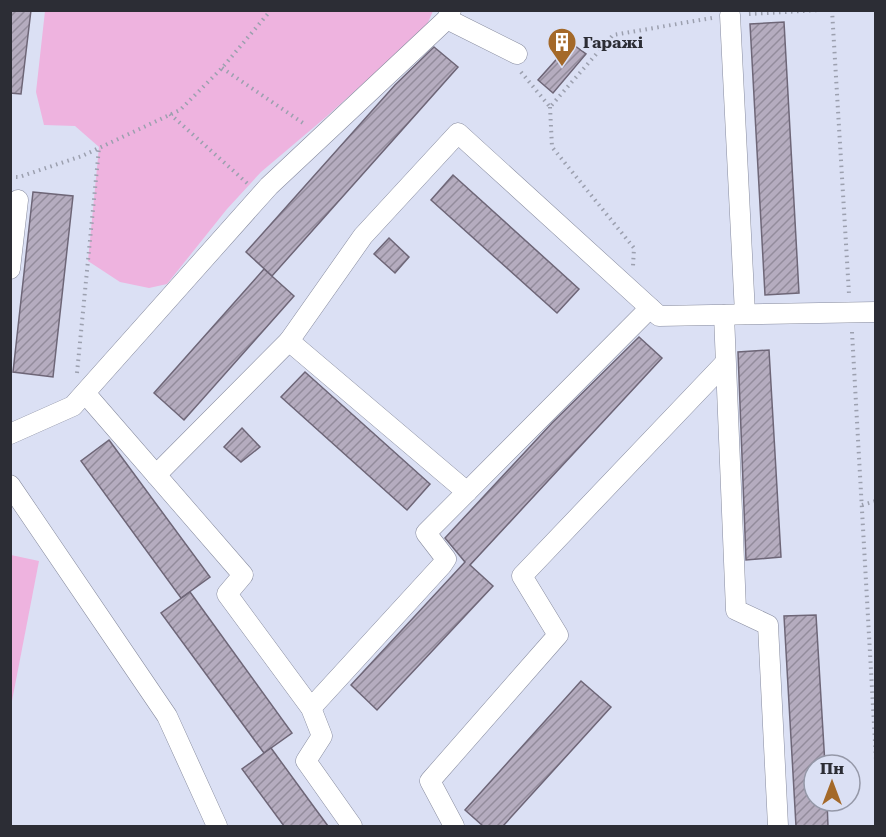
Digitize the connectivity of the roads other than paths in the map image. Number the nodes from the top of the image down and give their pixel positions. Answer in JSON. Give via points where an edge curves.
{"nodes":[{"id":1,"x":449,"y":15,"type":"edge"},
{"id":2,"x":730,"y":15,"type":"dead end"},
{"id":3,"x":509,"y":50,"type":"road end"},
{"id":4,"x":18,"y":200,"type":"dead end"},
{"id":5,"x":10,"y":269,"type":"edge"},
{"id":6,"x":650,"y":308,"type":"junction"},
{"id":7,"x":876,"y":312,"type":"edge"},
{"id":8,"x":723,"y":315,"type":"junction"},
{"id":9,"x":745,"y":315,"type":"junction"},
{"id":10,"x":289,"y":341,"type":"junction"},
{"id":11,"x":725,"y":363,"type":"junction"},
{"id":12,"x":79,"y":399,"type":"junction"},
{"id":13,"x":10,"y":434,"type":"edge"},
{"id":14,"x":156,"y":475,"type":"junction"},
{"id":15,"x":10,"y":485,"type":"edge"},
{"id":16,"x":467,"y":492,"type":"junction"},
{"id":17,"x":311,"y":708,"type":"junction"},
{"id":18,"x":217,"y":826,"type":"edge"},
{"id":19,"x":352,"y":826,"type":"edge"},
{"id":20,"x":454,"y":826,"type":"edge"},
{"id":21,"x":778,"y":826,"type":"edge"}],
"edges":[{"from":1,"to":3,"type":"lane"},
{"from":1,"to":12,"type":"lane","via":[[261,196]]},
{"from":2,"to":9,"type":"lane"},
{"from":4,"to":5,"type":"lane"},
{"from":6,"to":8,"type":"lane","via":[[659,316]]},
{"from":6,"to":10,"type":"lane","via":[[458,134],[363,236]]},
{"from":6,"to":16,"type":"lane"},
{"from":7,"to":9,"type":"lane"},
{"from":8,"to":9,"type":"lane"},
{"from":8,"to":11,"type":"lane"},
{"from":10,"to":14,"type":"lane"},
{"from":10,"to":16,"type":"lane"},
{"from":11,"to":20,"type":"lane","via":[[522,576],[558,634],[429,781]]},
{"from":11,"to":21,"type":"lane","via":[[736,610],[768,625]]},
{"from":12,"to":13,"type":"lane"},
{"from":12,"to":14,"type":"lane"},
{"from":14,"to":17,"type":"lane","via":[[243,575],[227,594]]},
{"from":15,"to":18,"type":"lane","via":[[167,716]]},
{"from":16,"to":17,"type":"lane","via":[[426,533],[446,559],[442,565]]},
{"from":17,"to":19,"type":"lane","via":[[322,736],[306,761]]}]}
